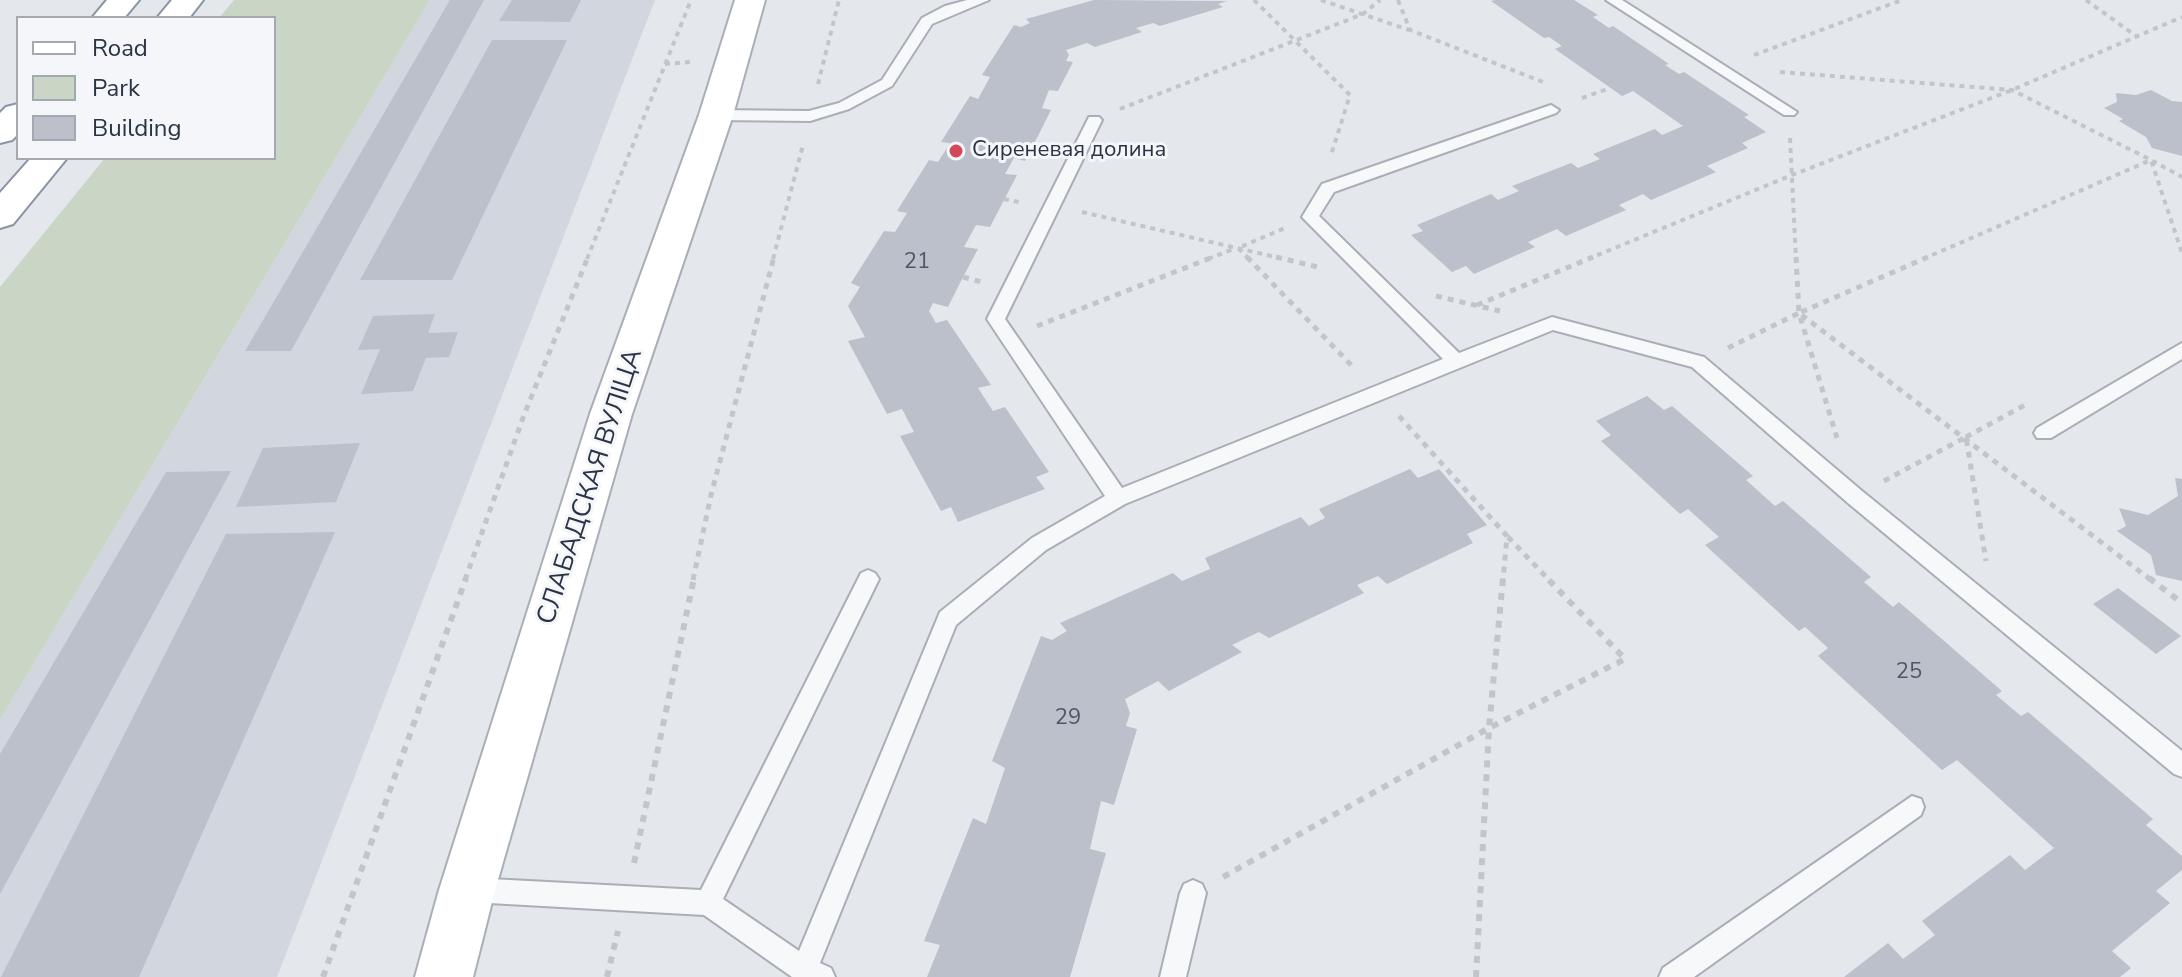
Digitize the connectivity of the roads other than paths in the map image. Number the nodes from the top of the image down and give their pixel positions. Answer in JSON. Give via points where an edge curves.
{"nodes":[{"id":1,"x":124,"y":0,"type":"edge"},
{"id":2,"x":188,"y":0,"type":"edge"},
{"id":3,"x":750,"y":0,"type":"edge"},
{"id":4,"x":982,"y":0,"type":"edge"},
{"id":5,"x":1613,"y":0,"type":"edge"},
{"id":6,"x":109,"y":16,"type":"edge"},
{"id":7,"x":174,"y":16,"type":"edge"},
{"id":8,"x":1551,"y":110,"type":"road end"},
{"id":9,"x":1789,"y":112,"type":"road end"},
{"id":10,"x":716,"y":115,"type":"junction"},
{"id":11,"x":16,"y":116,"type":"edge"},
{"id":12,"x":1094,"y":120,"type":"road end"},
{"id":13,"x":0,"y":133,"type":"edge"},
{"id":14,"x":48,"y":160,"type":"edge"},
{"id":15,"x":0,"y":216,"type":"edge"},
{"id":16,"x":2182,"y":350,"type":"edge"},
{"id":17,"x":1455,"y":360,"type":"junction"},
{"id":18,"x":2044,"y":433,"type":"dead end"},
{"id":19,"x":1118,"y":498,"type":"junction"},
{"id":20,"x":868,"y":579,"type":"dead end"},
{"id":21,"x":2182,"y":766,"type":"edge"},
{"id":22,"x":1912,"y":807,"type":"dead end"},
{"id":23,"x":467,"y":890,"type":"junction"},
{"id":24,"x":1193,"y":893,"type":"road end"},
{"id":25,"x":708,"y":903,"type":"junction"},
{"id":26,"x":813,"y":974,"type":"edge"},
{"id":27,"x":444,"y":977,"type":"edge"},
{"id":28,"x":1173,"y":977,"type":"edge"},
{"id":29,"x":1672,"y":977,"type":"edge"}],
"edges":[{"from":1,"to":6,"type":"main road"},
{"from":2,"to":7,"type":"main road"},
{"from":3,"to":10,"type":"main road","name":"СЛАБАДСКАЯ ВУЛІЦА"},
{"from":4,"to":10,"type":"lane","via":[[927,21],[887,83],[844,106],[810,116]]},
{"from":5,"to":9,"type":"lane"},
{"from":8,"to":17,"type":"lane","via":[[1328,188],[1310,217]]},
{"from":10,"to":23,"type":"main road","name":"СЛАБАДСКАЯ ВУЛІЦА","via":[[611,414]]},
{"from":11,"to":13,"type":"main road"},
{"from":12,"to":19,"type":"lane","via":[[996,319]]},
{"from":14,"to":15,"type":"main road"},
{"from":16,"to":18,"type":"lane"},
{"from":17,"to":19,"type":"lane"},
{"from":17,"to":21,"type":"lane","via":[[1552,323],[1698,362]]},
{"from":19,"to":26,"type":"lane","via":[[1039,544],[948,619]]},
{"from":20,"to":25,"type":"lane"},
{"from":22,"to":29,"type":"lane"},
{"from":23,"to":25,"type":"lane"},
{"from":23,"to":27,"type":"main road","name":"СЛАБАДСКАЯ ВУЛІЦА"},
{"from":24,"to":28,"type":"lane"},
{"from":25,"to":26,"type":"lane"}]}
